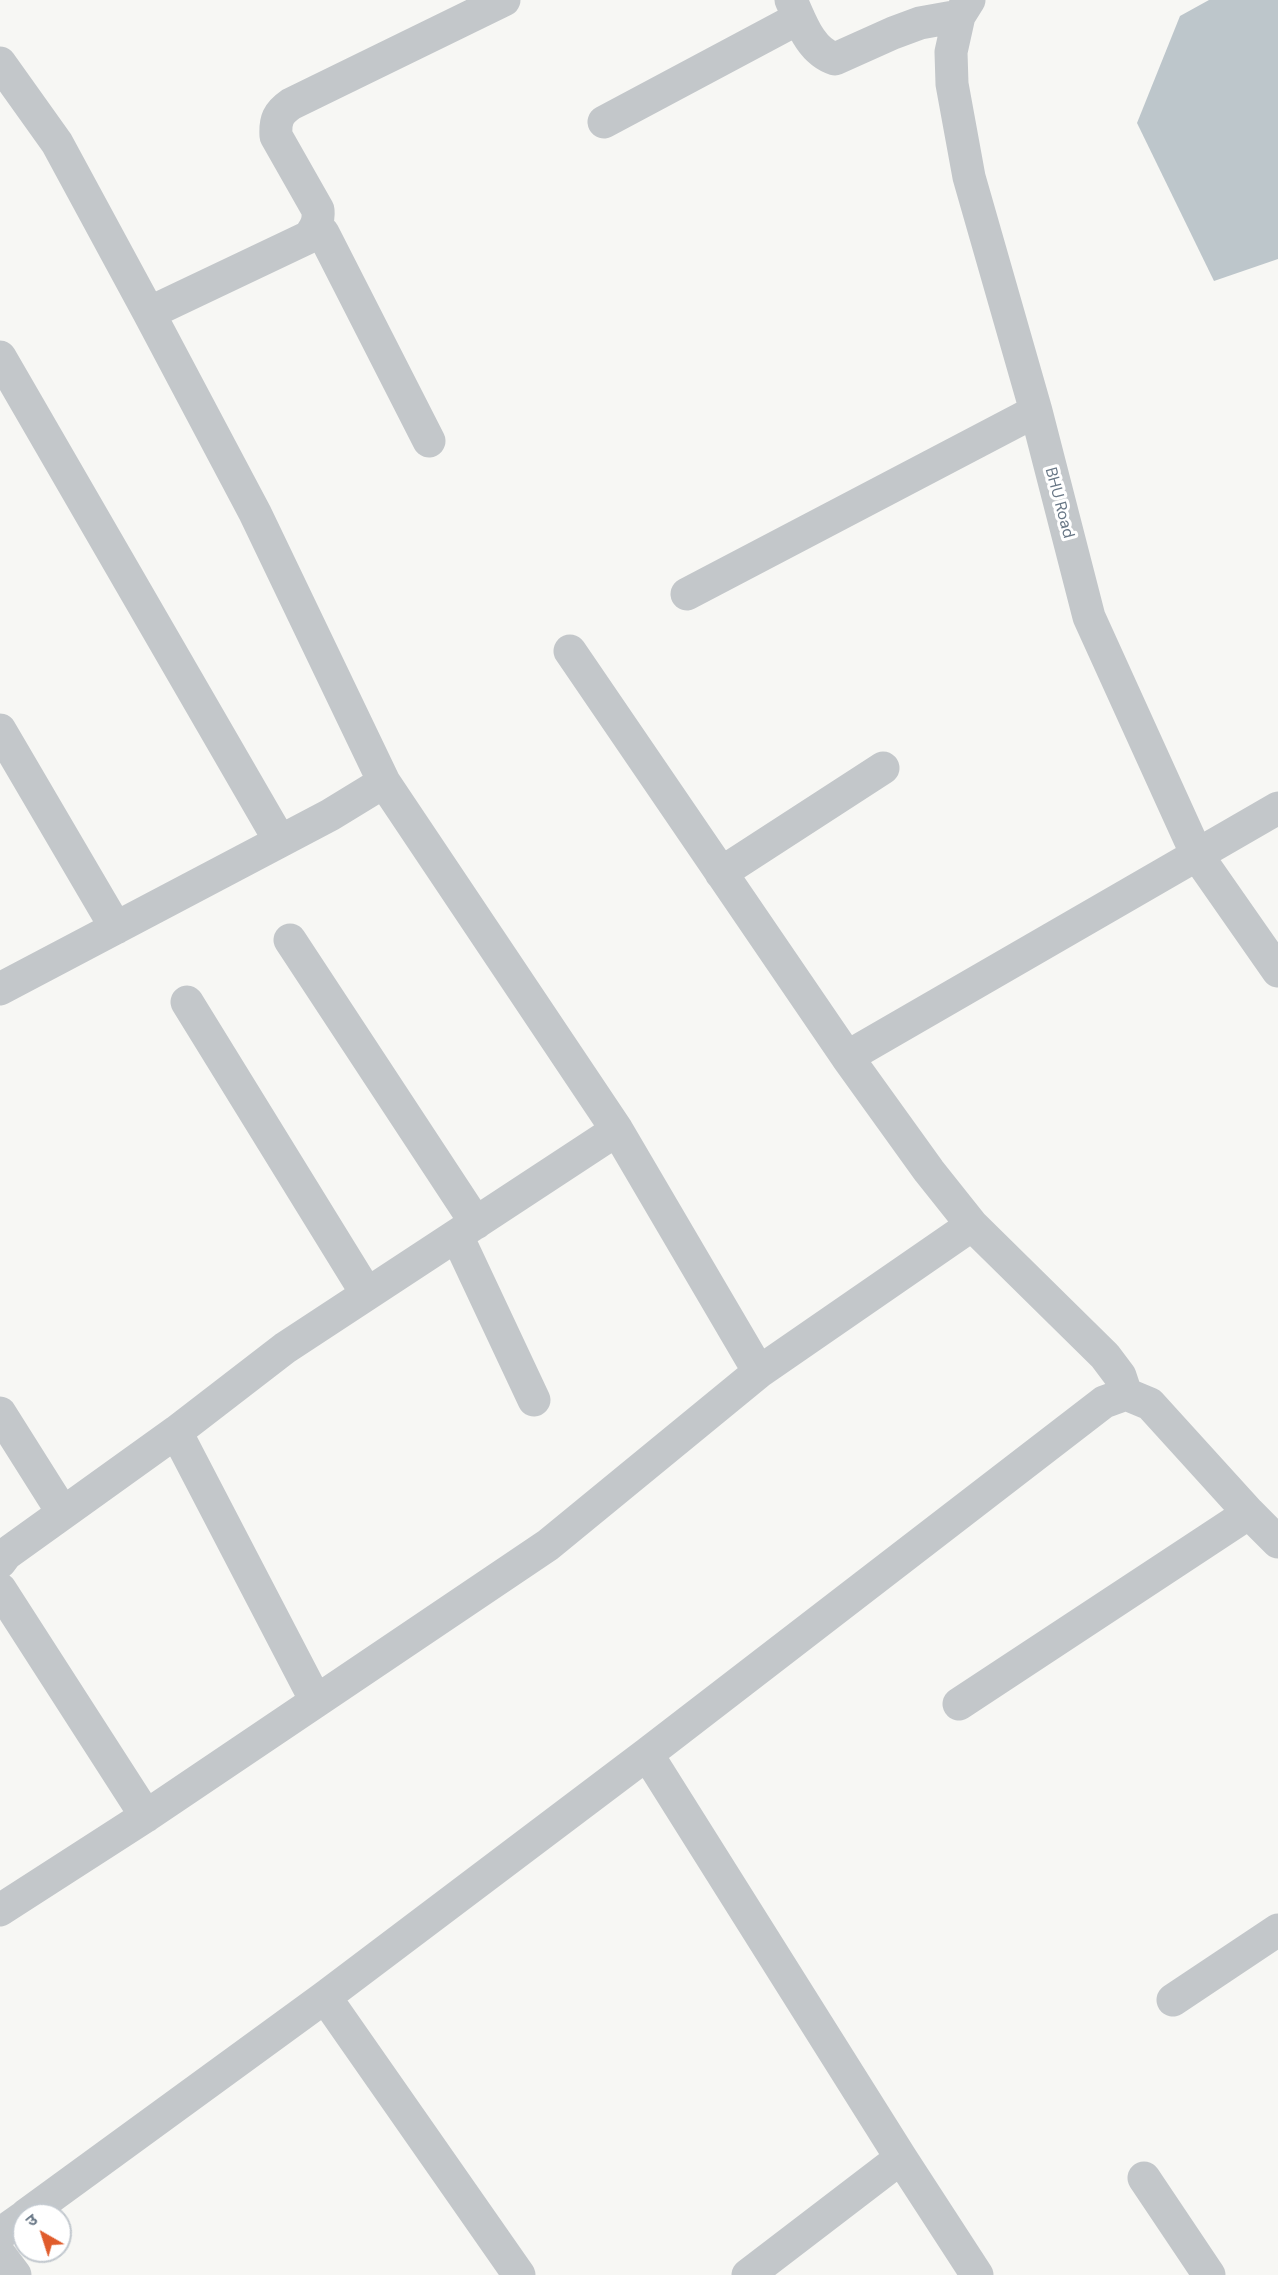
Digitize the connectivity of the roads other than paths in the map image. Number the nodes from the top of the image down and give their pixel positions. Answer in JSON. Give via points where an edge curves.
{"nodes":[{"id":1,"x":504,"y":0,"type":"edge"},
{"id":2,"x":964,"y":8,"type":"edge"},
{"id":3,"x":795,"y":9,"type":"edge"},
{"id":4,"x":0,"y":63,"type":"edge"},
{"id":5,"x":604,"y":122,"type":"dead end"},
{"id":6,"x":316,"y":228,"type":"junction"},
{"id":7,"x":148,"y":313,"type":"junction"},
{"id":8,"x":0,"y":357,"type":"edge"},
{"id":9,"x":1036,"y":411,"type":"junction"},
{"id":10,"x":429,"y":441,"type":"dead end"},
{"id":11,"x":687,"y":594,"type":"dead end"},
{"id":12,"x":570,"y":651,"type":"dead end"},
{"id":13,"x":0,"y":730,"type":"edge"},
{"id":14,"x":883,"y":768,"type":"dead end"},
{"id":15,"x":384,"y":782,"type":"junction"},
{"id":16,"x":1278,"y":808,"type":"edge"},
{"id":17,"x":280,"y":841,"type":"junction"},
{"id":18,"x":1197,"y":855,"type":"junction"},
{"id":19,"x":721,"y":873,"type":"junction"},
{"id":20,"x":116,"y":928,"type":"junction"},
{"id":21,"x":290,"y":940,"type":"dead end"},
{"id":22,"x":1278,"y":971,"type":"edge"},
{"id":23,"x":0,"y":989,"type":"edge"},
{"id":24,"x":187,"y":1002,"type":"dead end"},
{"id":25,"x":846,"y":1057,"type":"junction"},
{"id":26,"x":617,"y":1130,"type":"junction"},
{"id":27,"x":972,"y":1225,"type":"junction"},
{"id":28,"x":466,"y":1229,"type":"junction"},
{"id":29,"x":367,"y":1294,"type":"junction"},
{"id":30,"x":759,"y":1372,"type":"junction"},
{"id":31,"x":1126,"y":1394,"type":"junction"},
{"id":32,"x":534,"y":1400,"type":"dead end"},
{"id":33,"x":0,"y":1413,"type":"edge"},
{"id":34,"x":176,"y":1432,"type":"junction"},
{"id":35,"x":63,"y":1513,"type":"junction"},
{"id":36,"x":1249,"y":1514,"type":"junction"},
{"id":37,"x":1278,"y":1542,"type":"edge"},
{"id":38,"x":0,"y":1562,"type":"edge"},
{"id":39,"x":0,"y":1589,"type":"edge"},
{"id":40,"x":316,"y":1701,"type":"junction"},
{"id":41,"x":959,"y":1704,"type":"dead end"},
{"id":42,"x":647,"y":1754,"type":"junction"},
{"id":43,"x":146,"y":1816,"type":"junction"},
{"id":44,"x":0,"y":1910,"type":"edge"},
{"id":45,"x":1278,"y":1930,"type":"edge"},
{"id":46,"x":325,"y":1997,"type":"junction"},
{"id":47,"x":1173,"y":2000,"type":"dead end"},
{"id":48,"x":901,"y":2158,"type":"junction"},
{"id":49,"x":1144,"y":2178,"type":"dead end"},
{"id":50,"x":43,"y":2203,"type":"edge"},
{"id":51,"x":0,"y":2255,"type":"edge"},
{"id":52,"x":758,"y":2272,"type":"edge"},
{"id":53,"x":15,"y":2275,"type":"edge"},
{"id":54,"x":519,"y":2275,"type":"edge"},
{"id":55,"x":977,"y":2275,"type":"edge"},
{"id":56,"x":1209,"y":2275,"type":"edge"}],
"edges":[{"from":1,"to":6,"type":"street","via":[[280,112],[275,123],[276,136],[318,210]]},
{"from":2,"to":3,"type":"street","via":[[835,59],[823,55],[810,40]]},
{"from":2,"to":9,"type":"street","name":"BHU Road","via":[[951,52],[956,108],[969,177]]},
{"from":3,"to":5,"type":"street"},
{"from":4,"to":7,"type":"street","via":[[57,143]]},
{"from":6,"to":7,"type":"street","via":[[309,237]]},
{"from":6,"to":10,"type":"street","via":[[323,233]]},
{"from":7,"to":15,"type":"street","via":[[255,513]]},
{"from":8,"to":17,"type":"street"},
{"from":9,"to":11,"type":"street"},
{"from":9,"to":18,"type":"street","name":"BHU Road","via":[[1089,617]]},
{"from":12,"to":19,"type":"street"},
{"from":13,"to":20,"type":"street"},
{"from":14,"to":19,"type":"street"},
{"from":15,"to":17,"type":"street"},
{"from":15,"to":26,"type":"street"},
{"from":16,"to":18,"type":"street"},
{"from":17,"to":20,"type":"street"},
{"from":18,"to":22,"type":"street","name":"BHU Road"},
{"from":18,"to":25,"type":"street"},
{"from":19,"to":25,"type":"street"},
{"from":20,"to":23,"type":"street"},
{"from":21,"to":28,"type":"street"},
{"from":24,"to":29,"type":"street"},
{"from":25,"to":27,"type":"street"},
{"from":26,"to":28,"type":"street"},
{"from":26,"to":30,"type":"street"},
{"from":27,"to":30,"type":"street"},
{"from":27,"to":31,"type":"street","via":[[1105,1356]]},
{"from":28,"to":29,"type":"street"},
{"from":28,"to":32,"type":"street"},
{"from":29,"to":34,"type":"street","via":[[285,1348]]},
{"from":30,"to":40,"type":"street","via":[[548,1545]]},
{"from":31,"to":36,"type":"street","via":[[1150,1404]]},
{"from":31,"to":42,"type":"street","via":[[1104,1402]]},
{"from":33,"to":35,"type":"street"},
{"from":34,"to":35,"type":"street"},
{"from":34,"to":40,"type":"street"},
{"from":35,"to":38,"type":"street"},
{"from":36,"to":37,"type":"street"},
{"from":36,"to":41,"type":"street"},
{"from":39,"to":43,"type":"street"},
{"from":40,"to":43,"type":"street"},
{"from":42,"to":46,"type":"street"},
{"from":42,"to":48,"type":"street"},
{"from":43,"to":44,"type":"street"},
{"from":45,"to":47,"type":"street"},
{"from":46,"to":50,"type":"street"},
{"from":46,"to":54,"type":"street"},
{"from":48,"to":52,"type":"street"},
{"from":48,"to":55,"type":"street"},
{"from":49,"to":56,"type":"street"},
{"from":51,"to":53,"type":"street"}]}
